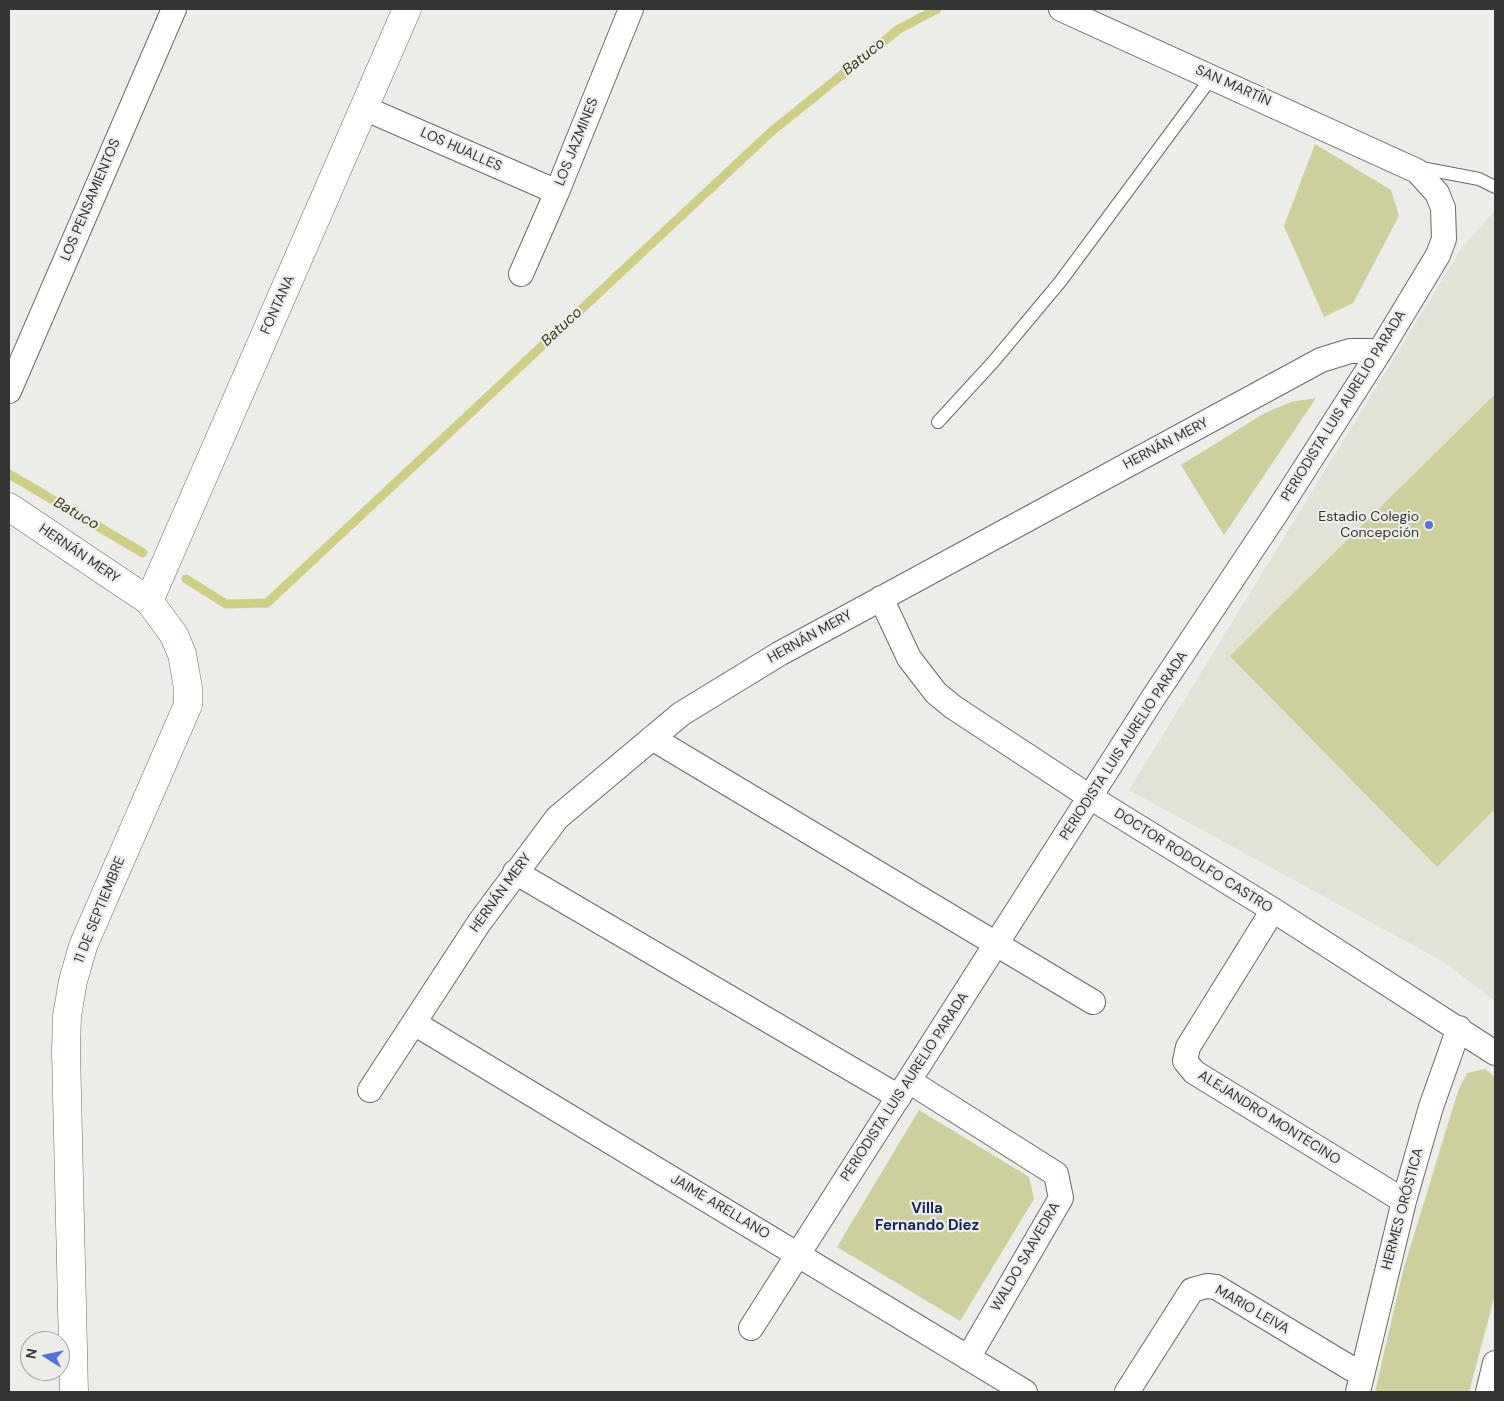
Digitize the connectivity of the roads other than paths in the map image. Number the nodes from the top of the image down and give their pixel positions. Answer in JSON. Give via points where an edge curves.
{"nodes":[{"id":1,"x":174,"y":9,"type":"edge"},
{"id":2,"x":407,"y":9,"type":"edge"},
{"id":3,"x":631,"y":9,"type":"edge"},
{"id":4,"x":1061,"y":9,"type":"edge"},
{"id":5,"x":1212,"y":77,"type":"junction"},
{"id":6,"x":364,"y":108,"type":"junction"},
{"id":7,"x":1404,"y":164,"type":"junction"},
{"id":8,"x":1495,"y":187,"type":"edge"},
{"id":9,"x":557,"y":192,"type":"junction"},
{"id":10,"x":521,"y":274,"type":"dead end"},
{"id":11,"x":1380,"y":351,"type":"junction"},
{"id":12,"x":9,"y":391,"type":"edge"},
{"id":13,"x":938,"y":422,"type":"dead end"},
{"id":14,"x":9,"y":507,"type":"edge"},
{"id":15,"x":881,"y":598,"type":"junction"},
{"id":16,"x":149,"y":601,"type":"junction"},
{"id":17,"x":652,"y":738,"type":"junction"},
{"id":18,"x":1090,"y":797,"type":"junction"},
{"id":19,"x":515,"y":872,"type":"junction"},
{"id":20,"x":1273,"y":910,"type":"junction"},
{"id":21,"x":996,"y":945,"type":"junction"},
{"id":22,"x":1093,"y":1002,"type":"dead end"},
{"id":23,"x":414,"y":1023,"type":"junction"},
{"id":24,"x":1459,"y":1028,"type":"junction"},
{"id":25,"x":1495,"y":1053,"type":"edge"},
{"id":26,"x":904,"y":1089,"type":"junction"},
{"id":27,"x":370,"y":1090,"type":"dead end"},
{"id":28,"x":1404,"y":1201,"type":"junction"},
{"id":29,"x":799,"y":1254,"type":"junction"},
{"id":30,"x":751,"y":1328,"type":"dead end"},
{"id":31,"x":968,"y":1358,"type":"junction"},
{"id":32,"x":1495,"y":1363,"type":"edge"},
{"id":33,"x":1360,"y":1384,"type":"edge"},
{"id":34,"x":74,"y":1392,"type":"edge"},
{"id":35,"x":1024,"y":1392,"type":"edge"},
{"id":36,"x":1127,"y":1392,"type":"edge"},
{"id":37,"x":1488,"y":1392,"type":"edge"}],
"edges":[{"from":1,"to":12,"type":"street","name":"LOS PENSAMIENTOS"},
{"from":2,"to":6,"type":"main road","name":"FONTANA"},
{"from":3,"to":9,"type":"street","name":"LOS JAZMINES"},
{"from":4,"to":5,"type":"street","name":"SAN MARTÍN"},
{"from":5,"to":7,"type":"street","name":"SAN MARTÍN"},
{"from":5,"to":13,"type":"lane","via":[[1060,282]]},
{"from":6,"to":9,"type":"street","name":"LOS HUALLES"},
{"from":6,"to":16,"type":"main road","name":"FONTANA"},
{"from":7,"to":8,"type":"lane","via":[[1479,179]]},
{"from":7,"to":11,"type":"street","name":"PERIODISTA LUIS AURELIO PARADA","via":[[1417,171],[1437,193],[1443,208],[1444,239]]},
{"from":9,"to":10,"type":"street","name":"LOS JAZMINES"},
{"from":11,"to":15,"type":"street","name":"HERNÁN MERY","via":[[1350,351],[1321,360]]},
{"from":11,"to":18,"type":"street","name":"PERIODISTA LUIS AURELIO PARADA"},
{"from":14,"to":16,"type":"main road","name":"HERNÁN MERY"},
{"from":15,"to":17,"type":"street","name":"HERNÁN MERY","via":[[779,654],[681,714]]},
{"from":15,"to":18,"type":"street","name":"DOCTOR RODOLFO CASTRO","via":[[908,658],[936,693],[965,716]]},
{"from":16,"to":34,"type":"main road","name":"11 DE SEPTIEMBRE","via":[[174,635],[182,654],[188,705],[82,946],[71,990],[66,1051]]},
{"from":17,"to":19,"type":"street","name":"HERNÁN MERY","via":[[557,818]]},
{"from":17,"to":21,"type":"street"},
{"from":18,"to":20,"type":"street","name":"DOCTOR RODOLFO CASTRO"},
{"from":18,"to":21,"type":"street","name":"PERIODISTA LUIS AURELIO PARADA"},
{"from":19,"to":23,"type":"street","name":"HERNÁN MERY"},
{"from":19,"to":26,"type":"street","name":"WALDO SAAVEDRA"},
{"from":20,"to":24,"type":"street","name":"DOCTOR RODOLFO CASTRO"},
{"from":20,"to":28,"type":"street","name":"ALEJANDRO MONTECINO","via":[[1188,1047],[1185,1061],[1194,1072]]},
{"from":21,"to":22,"type":"street"},
{"from":21,"to":26,"type":"street","name":"PERIODISTA LUIS AURELIO PARADA"},
{"from":23,"to":27,"type":"street","name":"HERNÁN MERY"},
{"from":23,"to":29,"type":"street","name":"JAIME ARELLANO"},
{"from":24,"to":25,"type":"street","name":"DOCTOR RODOLFO CASTRO"},
{"from":24,"to":28,"type":"street","name":"HERMES ORÓSTICA","via":[[1431,1107]]},
{"from":26,"to":29,"type":"street","name":"PERIODISTA LUIS AURELIO PARADA"},
{"from":26,"to":31,"type":"street","name":"WALDO SAAVEDRA","via":[[1056,1174],[1061,1198]]},
{"from":28,"to":33,"type":"street","name":"HERMES ORÓSTICA"},
{"from":29,"to":30,"type":"street","name":"PERIODISTA LUIS AURELIO PARADA"},
{"from":29,"to":31,"type":"street","name":"JAIME ARELLANO"},
{"from":31,"to":35,"type":"street","name":"JAIME ARELLANO"},
{"from":32,"to":37,"type":"street"},
{"from":33,"to":36,"type":"street","name":"MARIO LEIVA","via":[[1216,1287],[1208,1286],[1192,1290]]}]}
